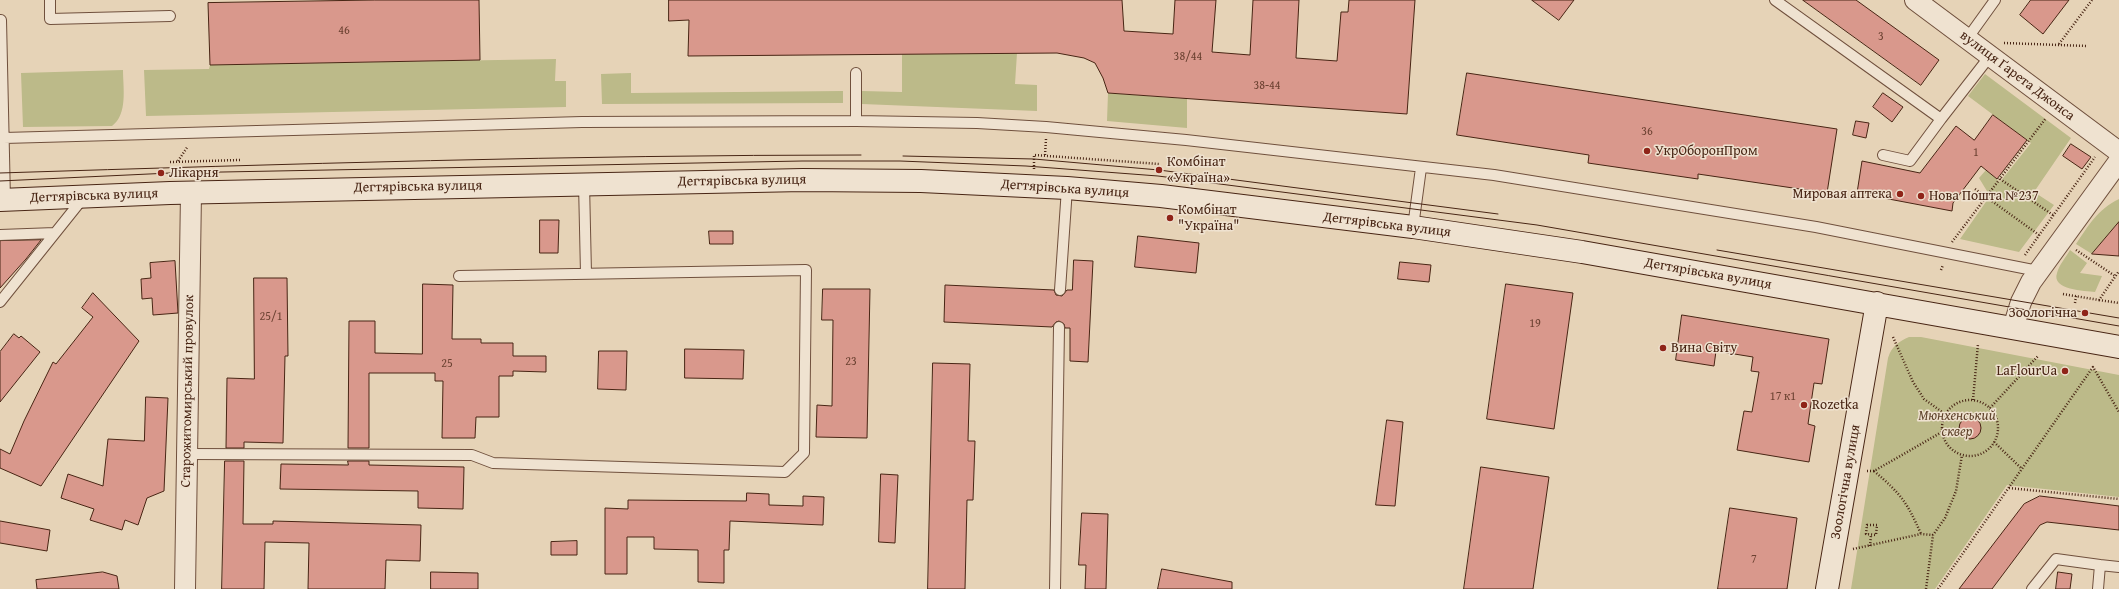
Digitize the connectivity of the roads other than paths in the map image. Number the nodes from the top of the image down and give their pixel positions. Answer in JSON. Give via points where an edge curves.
{"nodes":[{"id":1,"x":50,"y":0,"type":"edge"},
{"id":2,"x":1775,"y":0,"type":"edge"},
{"id":3,"x":1915,"y":0,"type":"edge"},
{"id":4,"x":1995,"y":0,"type":"edge"},
{"id":5,"x":170,"y":16,"type":"dead end"},
{"id":6,"x":2,"y":20,"type":"dead end"},
{"id":7,"x":1967,"y":39,"type":"junction"},
{"id":8,"x":1993,"y":49,"type":"junction"},
{"id":9,"x":856,"y":73,"type":"dead end"},
{"id":10,"x":1940,"y":119,"type":"junction"},
{"id":11,"x":856,"y":121,"type":"junction"},
{"id":12,"x":2,"y":124,"type":"edge"},
{"id":13,"x":4,"y":138,"type":"junction"},
{"id":14,"x":2119,"y":152,"type":"edge"},
{"id":15,"x":1883,"y":155,"type":"dead end"},
{"id":16,"x":2119,"y":161,"type":"edge"},
{"id":17,"x":1421,"y":168,"type":"junction"},
{"id":18,"x":584,"y":183,"type":"junction"},
{"id":19,"x":1067,"y":188,"type":"junction"},
{"id":20,"x":191,"y":193,"type":"junction"},
{"id":21,"x":84,"y":197,"type":"junction"},
{"id":22,"x":3,"y":200,"type":"edge"},
{"id":23,"x":1413,"y":227,"type":"junction"},
{"id":24,"x":55,"y":233,"type":"junction"},
{"id":25,"x":0,"y":235,"type":"edge"},
{"id":26,"x":2038,"y":271,"type":"junction"},
{"id":27,"x":586,"y":274,"type":"junction"},
{"id":28,"x":459,"y":276,"type":"dead end"},
{"id":29,"x":1060,"y":290,"type":"dead end"},
{"id":30,"x":0,"y":302,"type":"edge"},
{"id":31,"x":1877,"y":303,"type":"junction"},
{"id":32,"x":1059,"y":327,"type":"dead end"},
{"id":33,"x":2013,"y":328,"type":"junction"},
{"id":34,"x":2119,"y":347,"type":"edge"},
{"id":35,"x":188,"y":454,"type":"junction"},
{"id":36,"x":2100,"y":565,"type":"junction"},
{"id":37,"x":2119,"y":567,"type":"edge"},
{"id":38,"x":185,"y":589,"type":"edge"},
{"id":39,"x":1055,"y":589,"type":"edge"},
{"id":40,"x":1827,"y":589,"type":"edge"},
{"id":41,"x":2032,"y":589,"type":"edge"},
{"id":42,"x":2098,"y":589,"type":"edge"}],
"edges":[{"from":1,"to":5,"type":"lane","via":[[50,19]]},
{"from":2,"to":10,"type":"lane"},
{"from":3,"to":7,"type":"street","name":"вулиця Ґарета Джонса"},
{"from":4,"to":7,"type":"lane"},
{"from":6,"to":12,"type":"lane"},
{"from":7,"to":8,"type":"street","name":"вулиця Ґарета Джонса"},
{"from":8,"to":10,"type":"lane"},
{"from":8,"to":14,"type":"street","name":"вулиця Ґарета Джонса","via":[[2056,106]]},
{"from":9,"to":11,"type":"lane"},
{"from":10,"to":15,"type":"lane","via":[[1910,161]]},
{"from":11,"to":13,"type":"lane","via":[[582,122]]},
{"from":11,"to":17,"type":"lane","via":[[977,123],[1054,128],[1186,140]]},
{"from":12,"to":13,"type":"lane"},
{"from":13,"to":22,"type":"lane"},
{"from":16,"to":26,"type":"street"},
{"from":17,"to":23,"type":"lane"},
{"from":17,"to":26,"type":"lane","via":[[1494,175],[1816,227]]},
{"from":18,"to":19,"type":"main road","name":"Дегтярівська вулиця","via":[[921,181]]},
{"from":18,"to":20,"type":"main road","name":"Дегтярівська вулиця"},
{"from":18,"to":27,"type":"lane"},
{"from":19,"to":23,"type":"main road","name":"Дегтярівська вулиця","via":[[1161,196]]},
{"from":19,"to":29,"type":"lane"},
{"from":20,"to":21,"type":"main road","name":"Дегтярівська вулиця"},
{"from":20,"to":35,"type":"street","name":"Старожитомирський провулок"},
{"from":21,"to":22,"type":"main road","name":"Дегтярівська вулиця"},
{"from":21,"to":24,"type":"lane"},
{"from":23,"to":31,"type":"main road","name":"Дегтярівська вулиця","via":[[1582,252]]},
{"from":24,"to":25,"type":"lane"},
{"from":24,"to":30,"type":"lane"},
{"from":26,"to":33,"type":"street","via":[[2021,302]]},
{"from":27,"to":28,"type":"lane"},
{"from":27,"to":35,"type":"lane","via":[[806,270],[804,453],[785,472],[492,463],[472,455]]},
{"from":31,"to":33,"type":"main road","name":"Дегтярівська вулиця"},
{"from":31,"to":40,"type":"main road","name":"Зоологічна вулиця"},
{"from":32,"to":39,"type":"lane"},
{"from":33,"to":34,"type":"main road","name":"Дегтярівська вулиця"},
{"from":35,"to":38,"type":"street","name":"Старожитомирський провулок"},
{"from":36,"to":37,"type":"lane"},
{"from":36,"to":41,"type":"lane","via":[[2056,559]]},
{"from":36,"to":42,"type":"lane"}]}
